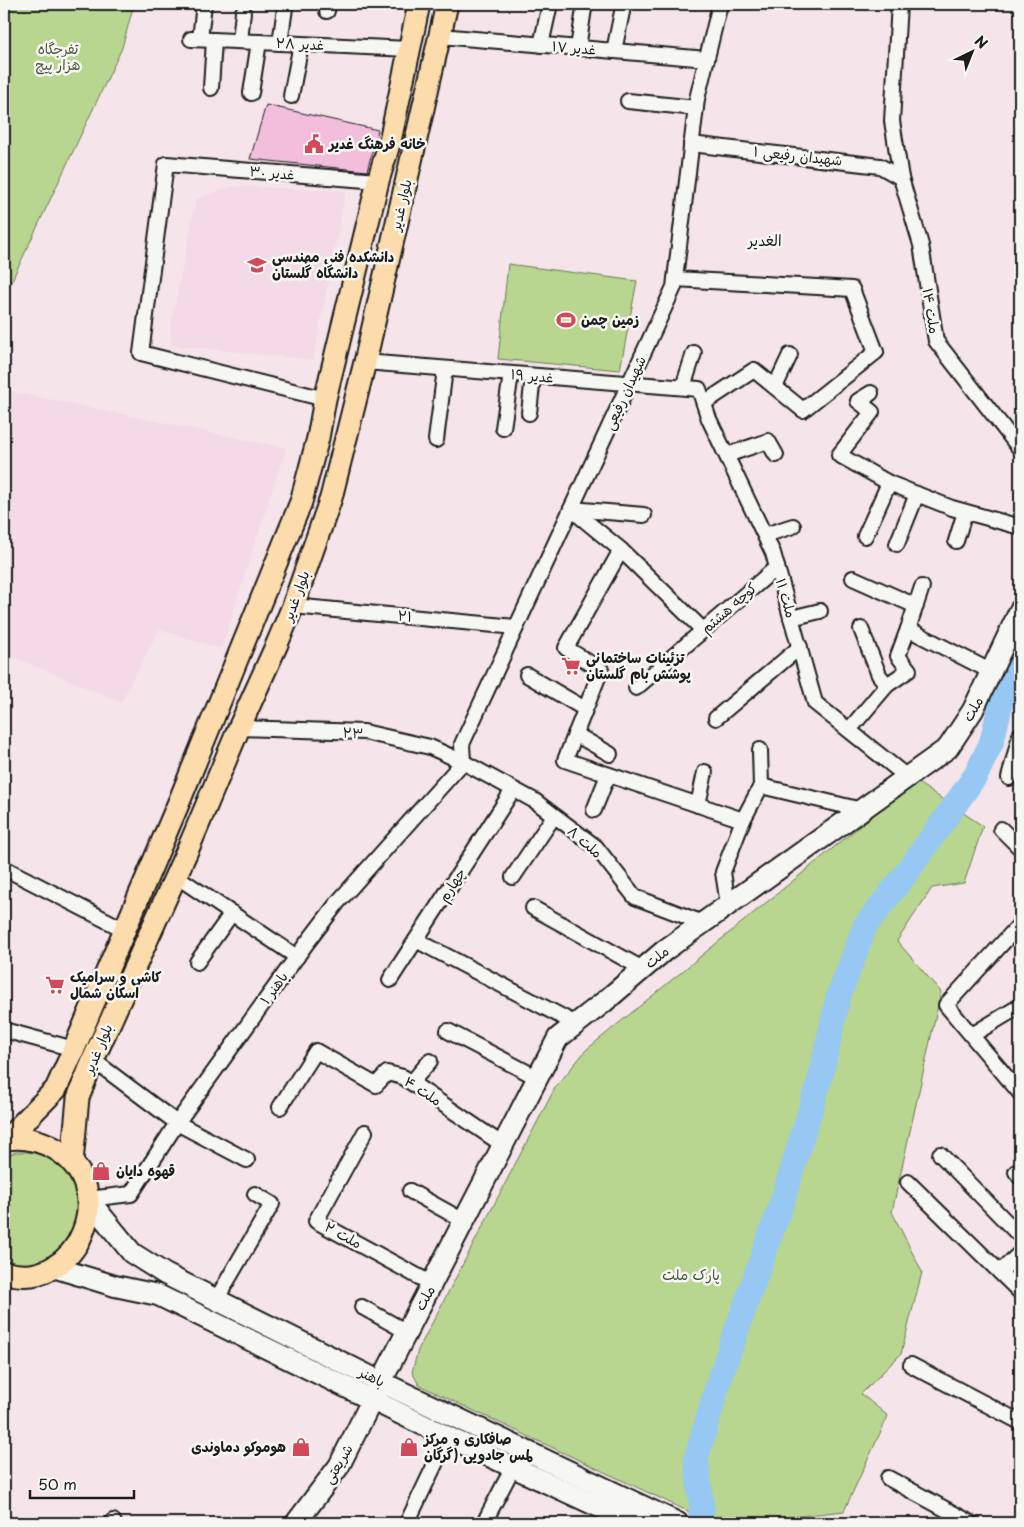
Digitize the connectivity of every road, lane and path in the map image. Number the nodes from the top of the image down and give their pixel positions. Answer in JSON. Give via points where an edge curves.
{"nodes":[{"id":1,"x":204,"y":4,"type":"edge"},
{"id":2,"x":420,"y":4,"type":"edge"},
{"id":3,"x":448,"y":4,"type":"edge"},
{"id":4,"x":550,"y":4,"type":"edge"},
{"id":5,"x":720,"y":4,"type":"edge"},
{"id":6,"x":899,"y":4,"type":"edge"},
{"id":7,"x":284,"y":8,"type":"dead end"},
{"id":8,"x":623,"y":8,"type":"dead end"},
{"id":9,"x":584,"y":9,"type":"dead end"},
{"id":10,"x":242,"y":12,"type":"dead end"},
{"id":11,"x":440,"y":36,"type":"junction"},
{"id":12,"x":202,"y":40,"type":"junction"},
{"id":13,"x":240,"y":41,"type":"junction"},
{"id":14,"x":259,"y":42,"type":"junction"},
{"id":15,"x":280,"y":43,"type":"junction"},
{"id":16,"x":302,"y":44,"type":"junction"},
{"id":17,"x":542,"y":45,"type":"junction"},
{"id":18,"x":578,"y":48,"type":"junction"},
{"id":19,"x":409,"y":49,"type":"junction"},
{"id":20,"x":614,"y":51,"type":"junction"},
{"id":21,"x":707,"y":60,"type":"junction"},
{"id":22,"x":211,"y":88,"type":"dead end"},
{"id":23,"x":251,"y":94,"type":"dead end"},
{"id":24,"x":291,"y":96,"type":"dead end"},
{"id":25,"x":628,"y":101,"type":"dead end"},
{"id":26,"x":696,"y":108,"type":"junction"},
{"id":27,"x":691,"y":144,"type":"junction"},
{"id":28,"x":901,"y":178,"type":"junction"},
{"id":29,"x":378,"y":181,"type":"junction"},
{"id":30,"x":675,"y":279,"type":"junction"},
{"id":31,"x":694,"y":352,"type":"dead end"},
{"id":32,"x":790,"y":355,"type":"dead end"},
{"id":33,"x":365,"y":362,"type":"junction"},
{"id":34,"x":445,"y":369,"type":"junction"},
{"id":35,"x":511,"y":374,"type":"junction"},
{"id":36,"x":533,"y":376,"type":"junction"},
{"id":37,"x":629,"y":384,"type":"junction"},
{"id":38,"x":683,"y":387,"type":"junction"},
{"id":39,"x":775,"y":387,"type":"junction"},
{"id":40,"x":699,"y":388,"type":"joint"},
{"id":41,"x":871,"y":393,"type":"dead end"},
{"id":42,"x":325,"y":399,"type":"junction"},
{"id":43,"x":704,"y":403,"type":"junction"},
{"id":44,"x":529,"y":413,"type":"dead end"},
{"id":45,"x":503,"y":428,"type":"dead end"},
{"id":46,"x":436,"y":440,"type":"dead end"},
{"id":47,"x":1020,"y":449,"type":"edge"},
{"id":48,"x":776,"y":455,"type":"dead end"},
{"id":49,"x":726,"y":456,"type":"junction"},
{"id":50,"x":889,"y":483,"type":"junction"},
{"id":51,"x":917,"y":494,"type":"junction"},
{"id":52,"x":571,"y":509,"type":"junction"},
{"id":53,"x":964,"y":512,"type":"junction"},
{"id":54,"x":644,"y":515,"type":"dead end"},
{"id":55,"x":792,"y":526,"type":"dead end"},
{"id":56,"x":1020,"y":527,"type":"edge"},
{"id":57,"x":765,"y":536,"type":"junction"},
{"id":58,"x":865,"y":536,"type":"dead end"},
{"id":59,"x":956,"y":541,"type":"dead end"},
{"id":60,"x":897,"y":544,"type":"dead end"},
{"id":61,"x":621,"y":550,"type":"junction"},
{"id":62,"x":777,"y":567,"type":"junction"},
{"id":63,"x":853,"y":578,"type":"dead end"},
{"id":64,"x":922,"y":586,"type":"dead end"},
{"id":65,"x":293,"y":606,"type":"junction"},
{"id":66,"x":916,"y":606,"type":"junction"},
{"id":67,"x":1020,"y":610,"type":"edge"},
{"id":68,"x":820,"y":611,"type":"dead end"},
{"id":69,"x":791,"y":618,"type":"junction"},
{"id":70,"x":516,"y":627,"type":"junction"},
{"id":71,"x":861,"y":629,"type":"dead end"},
{"id":72,"x":908,"y":629,"type":"junction"},
{"id":73,"x":703,"y":630,"type":"junction"},
{"id":74,"x":800,"y":648,"type":"junction"},
{"id":75,"x":992,"y":672,"type":"junction"},
{"id":76,"x":527,"y":675,"type":"dead end"},
{"id":77,"x":887,"y":685,"type":"junction"},
{"id":78,"x":636,"y":688,"type":"dead end"},
{"id":79,"x":586,"y":710,"type":"junction"},
{"id":80,"x":716,"y":718,"type":"dead end"},
{"id":81,"x":239,"y":728,"type":"junction"},
{"id":82,"x":849,"y":730,"type":"junction"},
{"id":83,"x":576,"y":734,"type":"junction"},
{"id":84,"x":1020,"y":735,"type":"edge"},
{"id":85,"x":760,"y":750,"type":"dead end"},
{"id":86,"x":610,"y":754,"type":"dead end"},
{"id":87,"x":463,"y":762,"type":"junction"},
{"id":88,"x":705,"y":772,"type":"dead end"},
{"id":89,"x":608,"y":775,"type":"junction"},
{"id":90,"x":908,"y":777,"type":"junction"},
{"id":91,"x":1010,"y":778,"type":"dead end"},
{"id":92,"x":761,"y":786,"type":"junction"},
{"id":93,"x":513,"y":790,"type":"junction"},
{"id":94,"x":698,"y":805,"type":"junction"},
{"id":95,"x":594,"y":810,"type":"dead end"},
{"id":96,"x":862,"y":810,"type":"junction"},
{"id":97,"x":554,"y":816,"type":"junction"},
{"id":98,"x":743,"y":820,"type":"junction"},
{"id":99,"x":1001,"y":829,"type":"dead end"},
{"id":100,"x":1020,"y":848,"type":"edge"},
{"id":101,"x":4,"y":868,"type":"edge"},
{"id":102,"x":176,"y":876,"type":"junction"},
{"id":103,"x":513,"y":877,"type":"dead end"},
{"id":104,"x":728,"y":905,"type":"junction"},
{"id":105,"x":533,"y":908,"type":"dead end"},
{"id":106,"x":232,"y":913,"type":"junction"},
{"id":107,"x":703,"y":923,"type":"junction"},
{"id":108,"x":1020,"y":924,"type":"edge"},
{"id":109,"x":125,"y":930,"type":"junction"},
{"id":110,"x":416,"y":940,"type":"junction"},
{"id":111,"x":296,"y":957,"type":"junction"},
{"id":112,"x":197,"y":962,"type":"dead end"},
{"id":113,"x":643,"y":969,"type":"junction"},
{"id":114,"x":390,"y":980,"type":"dead end"},
{"id":115,"x":1020,"y":1006,"type":"edge"},
{"id":116,"x":576,"y":1024,"type":"junction"},
{"id":117,"x":4,"y":1030,"type":"edge"},
{"id":118,"x":448,"y":1031,"type":"dead end"},
{"id":119,"x":972,"y":1036,"type":"junction"},
{"id":120,"x":74,"y":1049,"type":"junction"},
{"id":121,"x":93,"y":1060,"type":"junction"},
{"id":122,"x":430,"y":1061,"type":"dead end"},
{"id":123,"x":538,"y":1078,"type":"junction"},
{"id":124,"x":412,"y":1082,"type":"junction"},
{"id":125,"x":1018,"y":1088,"type":"edge"},
{"id":126,"x":280,"y":1107,"type":"dead end"},
{"id":127,"x":177,"y":1122,"type":"junction"},
{"id":128,"x":365,"y":1132,"type":"dead end"},
{"id":129,"x":6,"y":1140,"type":"edge"},
{"id":130,"x":503,"y":1145,"type":"junction"},
{"id":131,"x":940,"y":1154,"type":"dead end"},
{"id":132,"x":246,"y":1160,"type":"dead end"},
{"id":133,"x":72,"y":1162,"type":"junction"},
{"id":134,"x":908,"y":1182,"type":"dead end"},
{"id":135,"x":410,"y":1191,"type":"dead end"},
{"id":136,"x":255,"y":1194,"type":"dead end"},
{"id":137,"x":88,"y":1199,"type":"junction"},
{"id":138,"x":464,"y":1221,"type":"junction"},
{"id":139,"x":1020,"y":1236,"type":"edge"},
{"id":140,"x":1020,"y":1254,"type":"edge"},
{"id":141,"x":53,"y":1267,"type":"junction"},
{"id":142,"x":1000,"y":1272,"type":"junction"},
{"id":143,"x":6,"y":1275,"type":"edge"},
{"id":144,"x":432,"y":1284,"type":"junction"},
{"id":145,"x":1020,"y":1292,"type":"edge"},
{"id":146,"x":216,"y":1300,"type":"junction"},
{"id":147,"x":362,"y":1307,"type":"dead end"},
{"id":148,"x":407,"y":1332,"type":"junction"},
{"id":149,"x":911,"y":1365,"type":"dead end"},
{"id":150,"x":381,"y":1382,"type":"junction"},
{"id":151,"x":372,"y":1400,"type":"junction"},
{"id":152,"x":1020,"y":1422,"type":"edge"},
{"id":153,"x":448,"y":1437,"type":"junction"},
{"id":154,"x":513,"y":1467,"type":"junction"},
{"id":155,"x":888,"y":1478,"type":"dead end"},
{"id":156,"x":296,"y":1523,"type":"edge"},
{"id":157,"x":406,"y":1523,"type":"edge"},
{"id":158,"x":484,"y":1523,"type":"edge"},
{"id":159,"x":634,"y":1523,"type":"edge"},
{"id":160,"x":678,"y":1523,"type":"edge"},
{"id":161,"x":971,"y":1523,"type":"edge"}],
"edges":[{"from":1,"to":12,"type":"street"},
{"from":2,"to":19,"type":"main road","name":"بلوار غدیر"},
{"from":3,"to":11,"type":"main road","name":"بلوار غدیر"},
{"from":4,"to":17,"type":"street"},
{"from":5,"to":21,"type":"street","name":"شهیدان رفیعی"},
{"from":6,"to":28,"type":"street","name":"۱۴ ملت","via":[[892,121]]},
{"from":7,"to":15,"type":"street"},
{"from":8,"to":20,"type":"street"},
{"from":9,"to":18,"type":"street"},
{"from":10,"to":13,"type":"street"},
{"from":11,"to":17,"type":"street","name":"۱۷ غدیر"},
{"from":11,"to":33,"type":"main road","name":"بلوار غدیر"},
{"from":12,"to":13,"type":"street","name":"۲۸ غدیر"},
{"from":12,"to":22,"type":"street"},
{"from":13,"to":14,"type":"street","name":"۲۸ غدیر"},
{"from":14,"to":15,"type":"street","name":"۲۸ غدیر"},
{"from":14,"to":23,"type":"street"},
{"from":15,"to":16,"type":"street","name":"۲۸ غدیر"},
{"from":16,"to":19,"type":"street","name":"۲۸ غدیر"},
{"from":16,"to":24,"type":"street"},
{"from":17,"to":18,"type":"street","name":"۱۷ غدیر"},
{"from":18,"to":20,"type":"street","name":"۱۷ غدیر"},
{"from":19,"to":29,"type":"main road","name":"بلوار غدیر","via":[[390,141]]},
{"from":20,"to":21,"type":"street","name":"۱۷ غدیر"},
{"from":21,"to":26,"type":"street","name":"شهیدان رفیعی"},
{"from":25,"to":26,"type":"street"},
{"from":26,"to":27,"type":"street","name":"شهیدان رفیعی"},
{"from":27,"to":28,"type":"street","name":"۱ شهیدان رفیعی","via":[[880,166]]},
{"from":27,"to":30,"type":"street","name":"شهیدان رفیعی"},
{"from":28,"to":47,"type":"street","name":"۱۴ ملت","via":[[921,244],[936,341]]},
{"from":29,"to":42,"type":"main road","name":"بلوار غدیر"},
{"from":29,"to":42,"type":"street","name":"غدیر ۳۰","via":[[166,164],[140,353]]},
{"from":30,"to":37,"type":"street","name":"شهیدان رفیعی"},
{"from":30,"to":39,"type":"street","via":[[852,289],[876,352],[803,410]]},
{"from":31,"to":38,"type":"street"},
{"from":32,"to":39,"type":"street"},
{"from":33,"to":34,"type":"street","name":"۱۹ غدیر"},
{"from":33,"to":65,"type":"main road","name":"بلوار غدیر","via":[[331,498]]},
{"from":34,"to":35,"type":"street","name":"۱۹ غدیر"},
{"from":34,"to":46,"type":"street"},
{"from":35,"to":36,"type":"street","name":"۱۹ غدیر"},
{"from":35,"to":45,"type":"street"},
{"from":36,"to":37,"type":"street","name":"۱۹ غدیر"},
{"from":36,"to":44,"type":"street"},
{"from":37,"to":38,"type":"street","name":"۱۹ غدیر"},
{"from":37,"to":52,"type":"street","name":"شهیدان رفیعی"},
{"from":38,"to":40,"type":"street","name":"۱۹ غدیر"},
{"from":39,"to":43,"type":"street","via":[[754,370]]},
{"from":40,"to":43,"type":"street","name":"۱۱ ملت"},
{"from":41,"to":50,"type":"street","via":[[858,401],[872,412],[839,455]]},
{"from":42,"to":109,"type":"main road","name":"بلوار غدیر","via":[[301,502]]},
{"from":43,"to":49,"type":"street","name":"۱۱ ملت"},
{"from":48,"to":49,"type":"street","via":[[768,441]]},
{"from":49,"to":57,"type":"street","name":"۱۱ ملت"},
{"from":50,"to":51,"type":"street"},
{"from":50,"to":58,"type":"street"},
{"from":51,"to":53,"type":"street"},
{"from":51,"to":60,"type":"street"},
{"from":52,"to":54,"type":"street"},
{"from":52,"to":61,"type":"street"},
{"from":52,"to":70,"type":"street","name":"شهیدان رفیعی"},
{"from":53,"to":56,"type":"street"},
{"from":53,"to":59,"type":"street"},
{"from":55,"to":57,"type":"street"},
{"from":57,"to":62,"type":"street","name":"۱۱ ملت"},
{"from":61,"to":73,"type":"street"},
{"from":61,"to":79,"type":"street","via":[[566,648],[602,670]]},
{"from":62,"to":69,"type":"street","name":"۱۱ ملت"},
{"from":62,"to":73,"type":"street","name":"کوچه هشتم"},
{"from":63,"to":66,"type":"street"},
{"from":64,"to":66,"type":"street"},
{"from":65,"to":70,"type":"street","name":"۲۱"},
{"from":65,"to":81,"type":"main road","name":"بلوار غدیر"},
{"from":66,"to":72,"type":"street"},
{"from":67,"to":75,"type":"main road","name":"ملت"},
{"from":68,"to":69,"type":"street"},
{"from":69,"to":74,"type":"street","name":"۱۱ ملت"},
{"from":70,"to":87,"type":"street","name":"شهیدان رفیعی","via":[[462,744]]},
{"from":71,"to":77,"type":"street","via":[[879,676]]},
{"from":72,"to":75,"type":"street"},
{"from":72,"to":77,"type":"street","via":[[898,656],[909,670]]},
{"from":73,"to":78,"type":"street","name":"کوچه هشتم"},
{"from":74,"to":80,"type":"street"},
{"from":74,"to":82,"type":"street","name":"۱۱ ملت","via":[[815,703]]},
{"from":75,"to":90,"type":"main road","name":"ملت","via":[[973,710],[948,748]]},
{"from":76,"to":79,"type":"street"},
{"from":77,"to":82,"type":"street"},
{"from":79,"to":83,"type":"street"},
{"from":81,"to":87,"type":"street","name":"۲۳","via":[[364,732],[430,747]]},
{"from":81,"to":102,"type":"main road","name":"بلوار غدیر"},
{"from":82,"to":90,"type":"street","name":"۱۱ ملت"},
{"from":83,"to":86,"type":"street"},
{"from":83,"to":89,"type":"street","via":[[565,760]]},
{"from":84,"to":91,"type":"street"},
{"from":85,"to":92,"type":"street"},
{"from":87,"to":93,"type":"street","name":"۸ ملت"},
{"from":87,"to":111,"type":"street","name":"باهنر ۱","via":[[338,902]]},
{"from":88,"to":94,"type":"street"},
{"from":89,"to":94,"type":"street"},
{"from":89,"to":95,"type":"street"},
{"from":90,"to":96,"type":"main road","name":"ملت"},
{"from":92,"to":96,"type":"street"},
{"from":92,"to":98,"type":"street"},
{"from":93,"to":97,"type":"street","name":"۸ ملت"},
{"from":93,"to":110,"type":"street","name":"چهارم"},
{"from":94,"to":98,"type":"street"},
{"from":96,"to":104,"type":"main road","name":"ملت"},
{"from":97,"to":103,"type":"street"},
{"from":97,"to":107,"type":"street","name":"۸ ملت","via":[[596,847],[635,896]]},
{"from":98,"to":104,"type":"street","via":[[723,872]]},
{"from":99,"to":100,"type":"street"},
{"from":101,"to":109,"type":"street"},
{"from":102,"to":106,"type":"street"},
{"from":102,"to":121,"type":"main road","name":"بلوار غدیر"},
{"from":104,"to":107,"type":"main road","name":"ملت"},
{"from":105,"to":113,"type":"street"},
{"from":106,"to":111,"type":"street"},
{"from":106,"to":112,"type":"street"},
{"from":107,"to":113,"type":"main road","name":"ملت"},
{"from":108,"to":119,"type":"street","via":[[946,1006]]},
{"from":109,"to":120,"type":"main road","name":"بلوار غدیر"},
{"from":110,"to":114,"type":"street","name":"چهارم"},
{"from":110,"to":116,"type":"street"},
{"from":111,"to":127,"type":"street","name":"باهنر ۱"},
{"from":113,"to":116,"type":"main road","name":"ملت"},
{"from":115,"to":119,"type":"street"},
{"from":116,"to":123,"type":"main road","name":"ملت","via":[[558,1038]]},
{"from":117,"to":120,"type":"street"},
{"from":118,"to":123,"type":"street"},
{"from":119,"to":125,"type":"street"},
{"from":120,"to":129,"type":"main road","name":"بلوار غدیر","via":[[56,1089]]},
{"from":121,"to":127,"type":"street"},
{"from":121,"to":133,"type":"main road","name":"بلوار غدیر","via":[[78,1098]]},
{"from":122,"to":124,"type":"street"},
{"from":123,"to":130,"type":"main road","name":"ملت"},
{"from":124,"to":126,"type":"street","name":"۴ ملت","via":[[386,1073],[376,1085],[316,1050]]},
{"from":124,"to":130,"type":"street","name":"۴ ملت"},
{"from":127,"to":132,"type":"street"},
{"from":127,"to":137,"type":"street","name":"باهنر ۱","via":[[131,1194]]},
{"from":128,"to":144,"type":"street","name":"۲ ملت","via":[[316,1221]]},
{"from":129,"to":133,"type":"main road","via":[[25,1138],[42,1142]]},
{"from":130,"to":138,"type":"main road","name":"ملت"},
{"from":131,"to":139,"type":"street"},
{"from":133,"to":137,"type":"main road","via":[[83,1179]]},
{"from":134,"to":142,"type":"street"},
{"from":135,"to":138,"type":"street"},
{"from":136,"to":146,"type":"street","via":[[272,1204]]},
{"from":137,"to":141,"type":"main road","via":[[88,1220],[81,1239],[69,1255]]},
{"from":137,"to":146,"type":"main road","name":"باهنر","via":[[132,1253]]},
{"from":138,"to":144,"type":"main road","name":"ملت"},
{"from":140,"to":142,"type":"street"},
{"from":141,"to":143,"type":"main road","via":[[24,1275]]},
{"from":141,"to":151,"type":"main road","name":"باهنر","via":[[158,1295]]},
{"from":142,"to":145,"type":"street"},
{"from":144,"to":148,"type":"main road","name":"ملت"},
{"from":146,"to":150,"type":"main road","name":"باهنر"},
{"from":147,"to":148,"type":"street"},
{"from":148,"to":150,"type":"main road","name":"ملت"},
{"from":149,"to":152,"type":"street"},
{"from":150,"to":151,"type":"main road","name":"شریعتی"},
{"from":150,"to":160,"type":"main road","name":"باهنر"},
{"from":151,"to":153,"type":"main road","name":"باهنر"},
{"from":151,"to":156,"type":"main road","name":"شریعتی","via":[[340,1466]]},
{"from":153,"to":154,"type":"main road","name":"باهنر"},
{"from":153,"to":157,"type":"street"},
{"from":154,"to":158,"type":"street"},
{"from":154,"to":159,"type":"main road","name":"باهنر"},
{"from":155,"to":161,"type":"street"}]}
